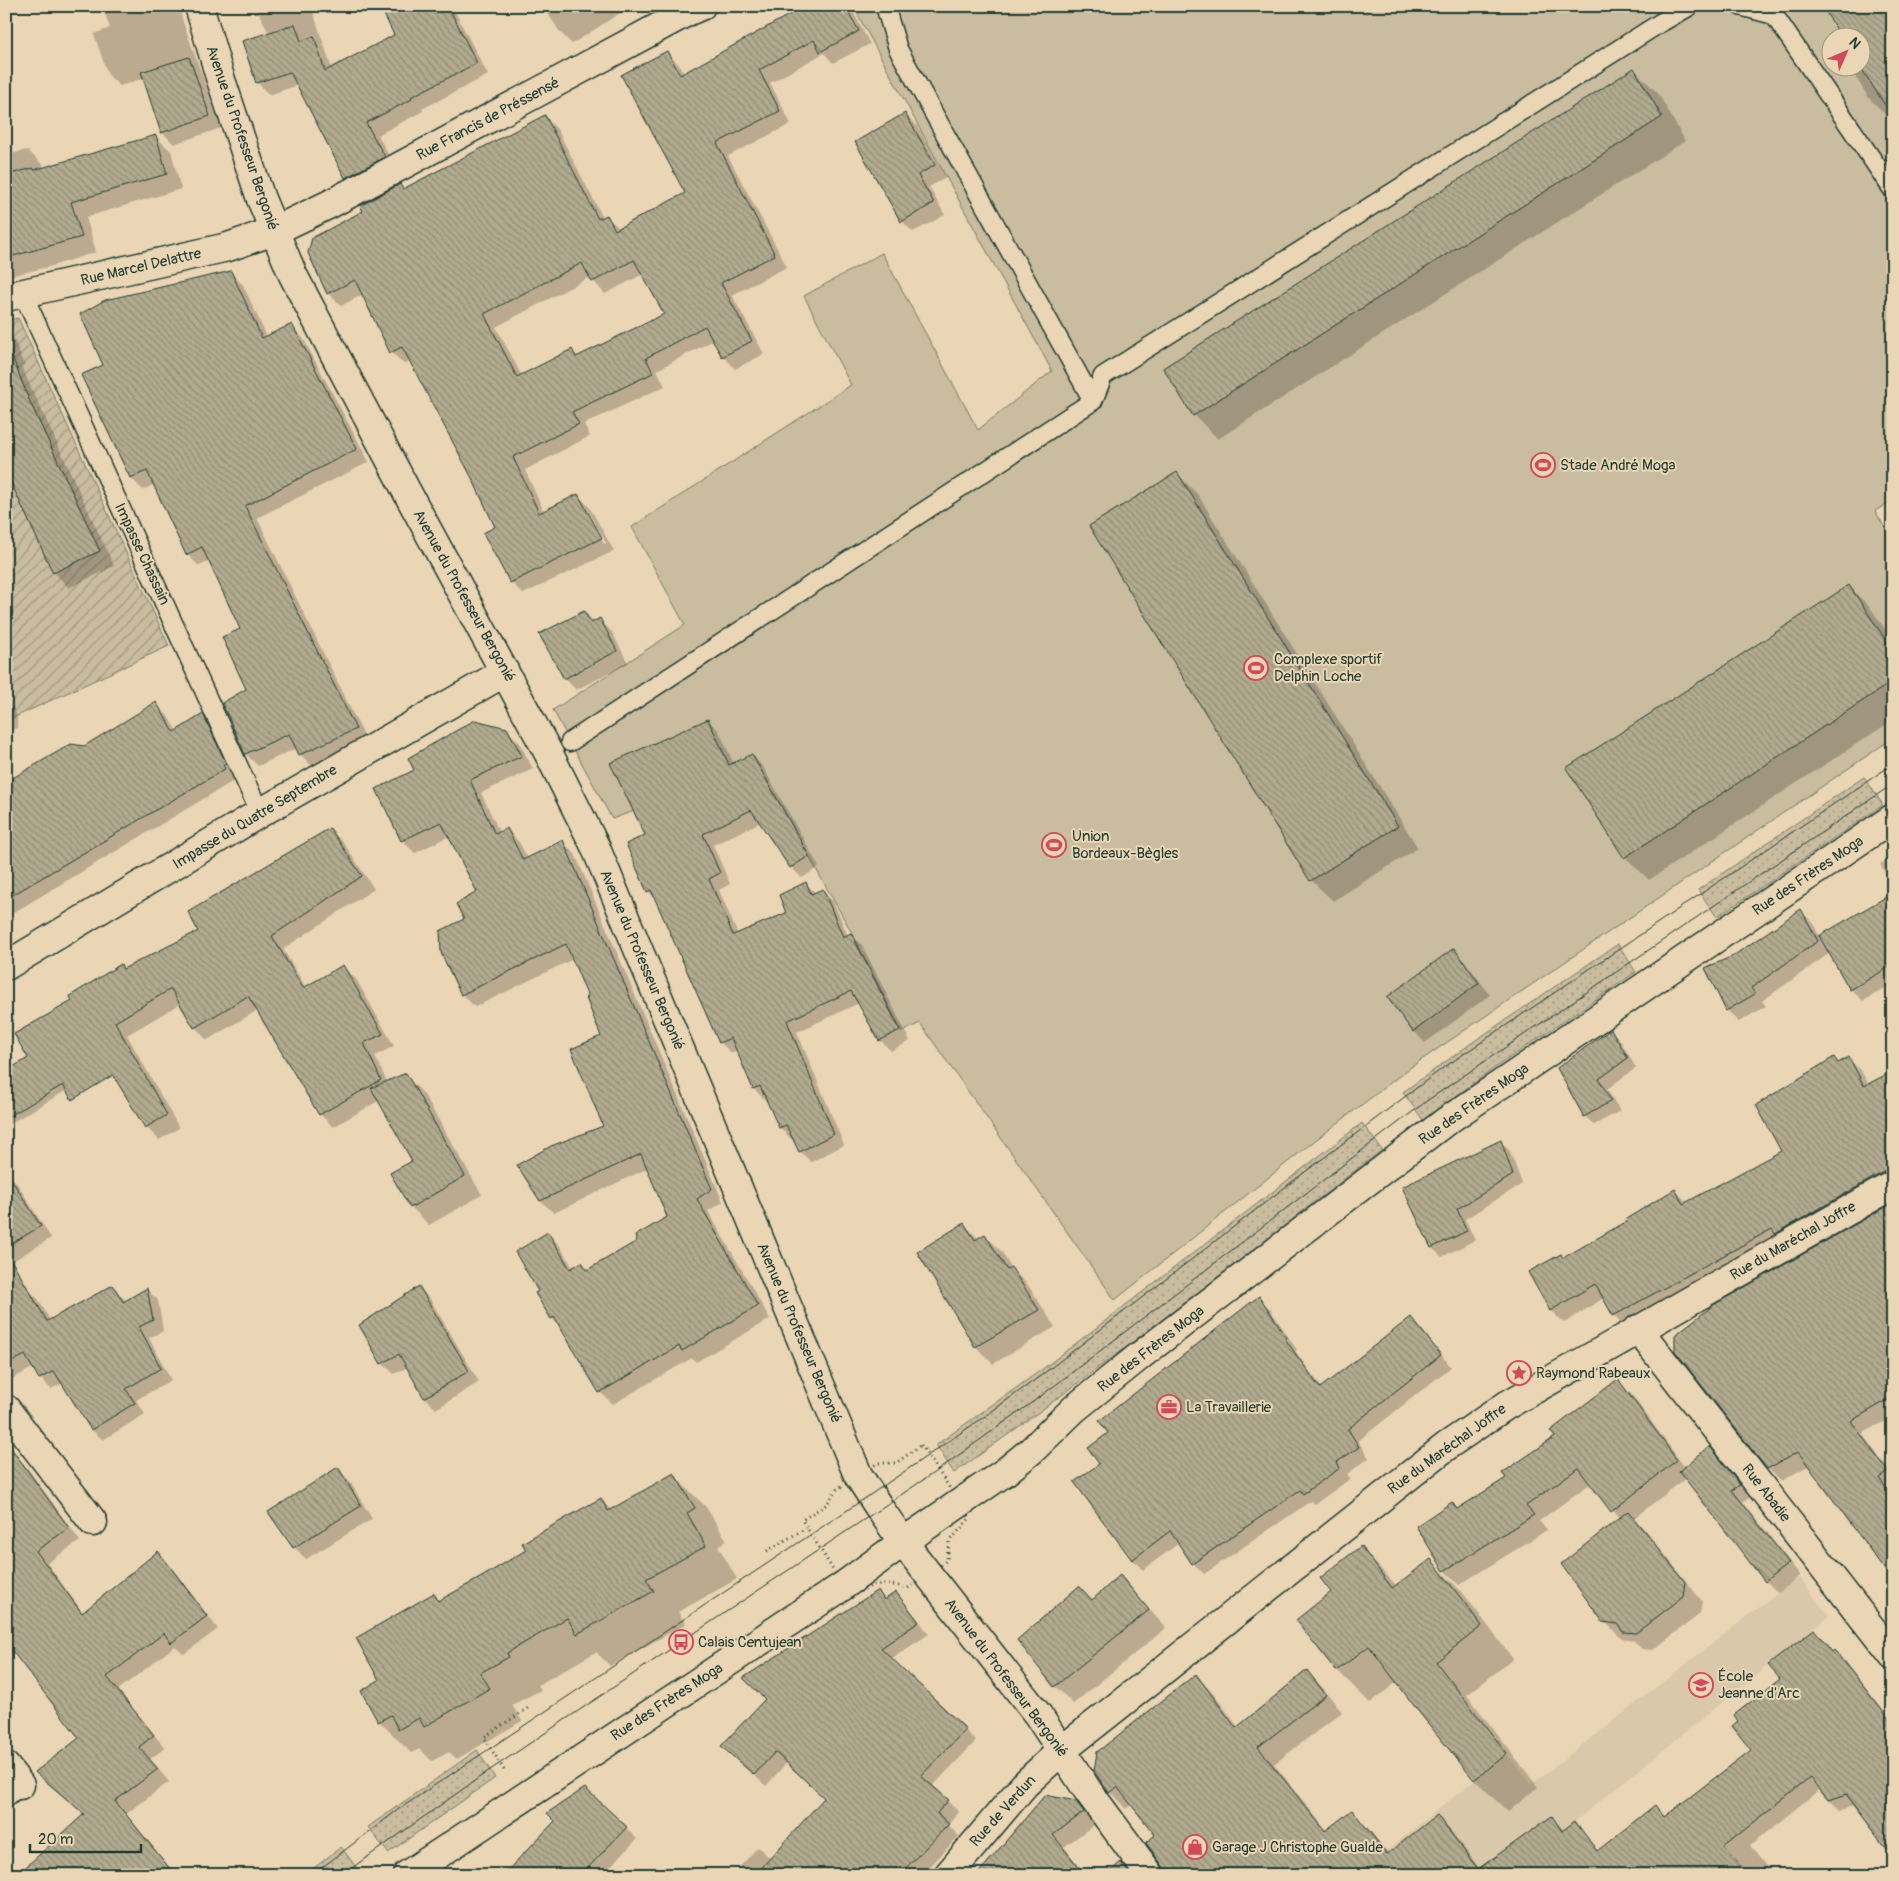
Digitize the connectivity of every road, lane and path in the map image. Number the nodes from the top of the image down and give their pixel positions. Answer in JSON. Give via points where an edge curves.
{"nodes":[{"id":1,"x":199,"y":6,"type":"edge"},
{"id":2,"x":885,"y":6,"type":"edge"},
{"id":3,"x":1690,"y":6,"type":"edge"},
{"id":4,"x":1740,"y":6,"type":"edge"},
{"id":5,"x":691,"y":8,"type":"edge"},
{"id":6,"x":1893,"y":190,"type":"edge"},
{"id":7,"x":274,"y":231,"type":"junction"},
{"id":8,"x":15,"y":296,"type":"edge"},
{"id":9,"x":1093,"y":401,"type":"junction"},
{"id":10,"x":505,"y":672,"type":"junction"},
{"id":11,"x":570,"y":742,"type":"dead end"},
{"id":12,"x":260,"y":813,"type":"junction"},
{"id":13,"x":1893,"y":818,"type":"edge"},
{"id":14,"x":6,"y":966,"type":"edge"},
{"id":15,"x":1893,"y":1184,"type":"edge"},
{"id":16,"x":1638,"y":1329,"type":"junction"},
{"id":17,"x":6,"y":1409,"type":"edge"},
{"id":18,"x":93,"y":1522,"type":"dead end"},
{"id":19,"x":806,"y":1528,"type":"dead end"},
{"id":20,"x":903,"y":1542,"type":"junction"},
{"id":21,"x":768,"y":1551,"type":"dead end"},
{"id":22,"x":1893,"y":1656,"type":"edge"},
{"id":23,"x":531,"y":1706,"type":"dead end"},
{"id":24,"x":1061,"y":1751,"type":"junction"},
{"id":25,"x":521,"y":1799,"type":"junction"},
{"id":26,"x":407,"y":1875,"type":"edge"},
{"id":27,"x":948,"y":1875,"type":"edge"},
{"id":28,"x":1150,"y":1875,"type":"edge"}],
"edges":[{"from":1,"to":7,"type":"street","name":"Avenue du Professeur Bergonié","via":[[219,74]]},
{"from":2,"to":9,"type":"lane","via":[[898,49]]},
{"from":3,"to":9,"type":"lane","via":[[1103,376]]},
{"from":4,"to":6,"type":"lane","via":[[1774,15]]},
{"from":5,"to":7,"type":"street","name":"Rue Francis de Préssensé","via":[[330,204]]},
{"from":7,"to":8,"type":"street","name":"Rue Marcel Delattre","via":[[228,247]]},
{"from":7,"to":10,"type":"street","name":"Avenue du Professeur Bergonié","via":[[407,492]]},
{"from":8,"to":12,"type":"lane","name":"Impasse Chassain"},
{"from":9,"to":11,"type":"lane"},
{"from":10,"to":12,"type":"street","name":"Impasse du Quatre Septembre"},
{"from":10,"to":20,"type":"street","name":"Avenue du Professeur Bergonié","via":[[595,846],[856,1469]]},
{"from":12,"to":14,"type":"street","name":"Impasse du Quatre Septembre"},
{"from":13,"to":20,"type":"street","name":"Rue des Frères Moga","via":[[1445,1122],[1134,1361],[1074,1409],[1005,1472]]},
{"from":15,"to":16,"type":"street","name":"Rue du Maréchal Joffre"},
{"from":16,"to":22,"type":"street","name":"Rue Abadie"},
{"from":16,"to":24,"type":"street","name":"Rue du Maréchal Joffre","via":[[1507,1405],[1448,1445]]},
{"from":17,"to":18,"type":"street"},
{"from":19,"to":21,"type":"path"},
{"from":20,"to":24,"type":"street","name":"Avenue du Professeur Bergonié","via":[[1038,1715]]},
{"from":20,"to":25,"type":"street","name":"Rue des Frères Moga","via":[[844,1586]]},
{"from":23,"to":25,"type":"path","via":[[484,1737]]},
{"from":24,"to":27,"type":"street","name":"Rue de Verdun","via":[[1025,1784]]},
{"from":24,"to":28,"type":"street","name":"Avenue du Professeur Bergonié"},
{"from":25,"to":26,"type":"street","name":"Rue des Frères Moga"}]}
